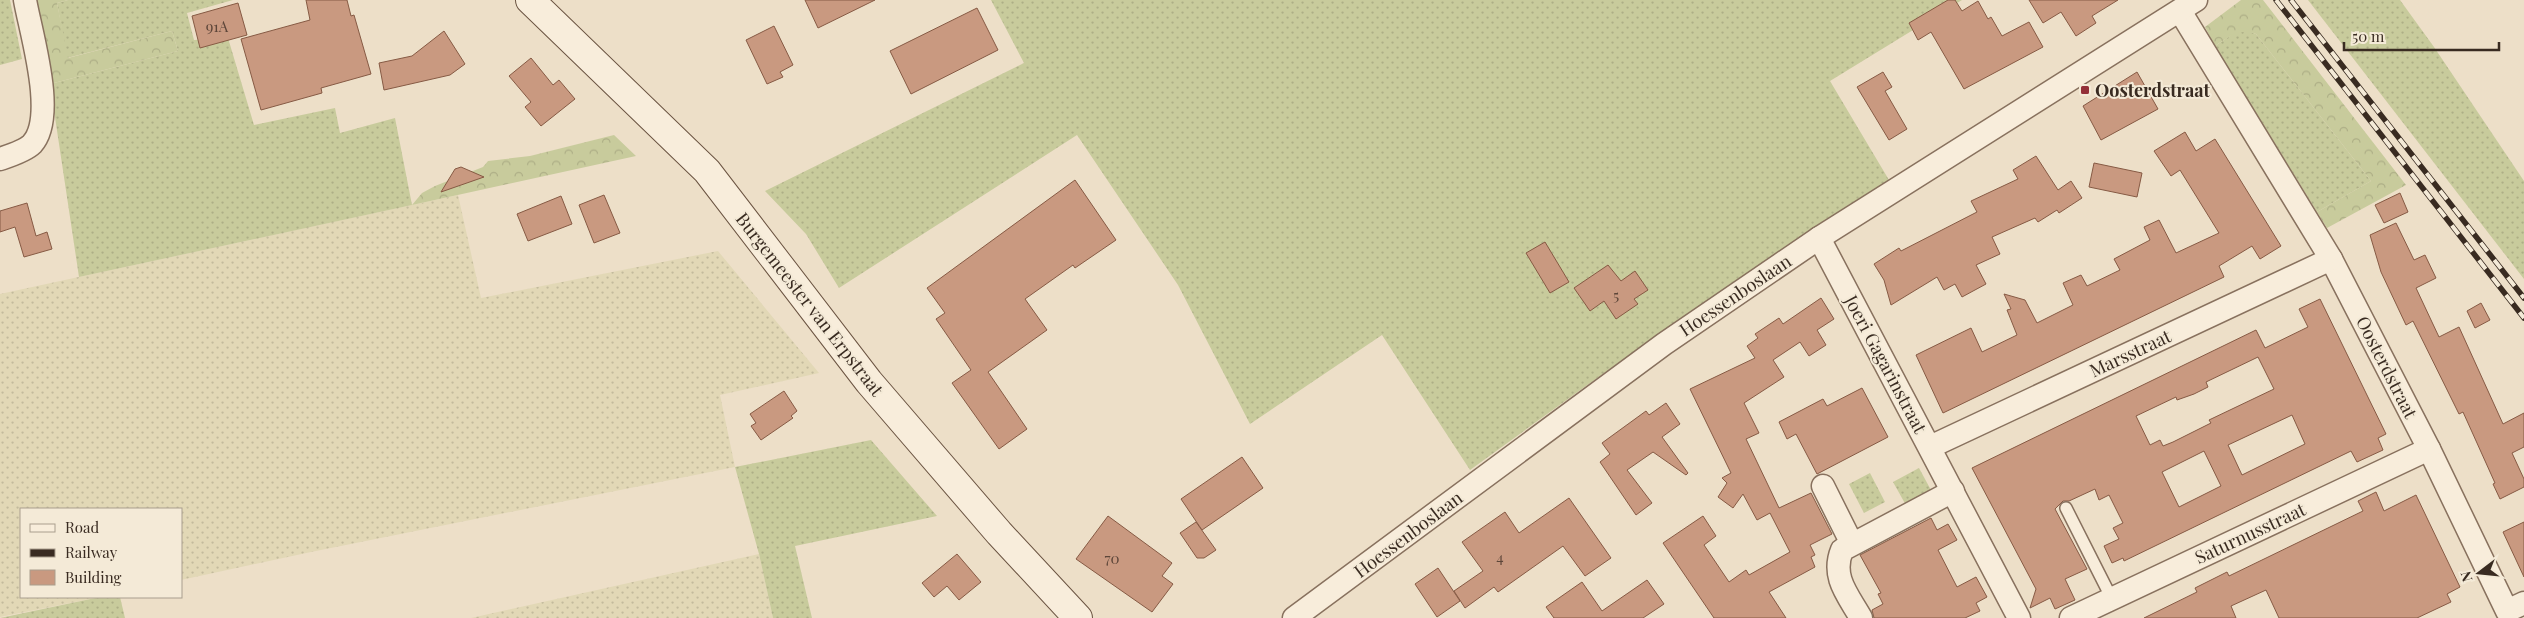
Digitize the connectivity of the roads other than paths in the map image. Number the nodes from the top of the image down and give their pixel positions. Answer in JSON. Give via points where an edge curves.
{"nodes":[{"id":1,"x":25,"y":0,"type":"edge"},
{"id":2,"x":530,"y":0,"type":"edge"},
{"id":3,"x":2188,"y":5,"type":"edge"},
{"id":4,"x":0,"y":159,"type":"edge"},
{"id":5,"x":1819,"y":238,"type":"junction"},
{"id":6,"x":2331,"y":259,"type":"junction"},
{"id":7,"x":1930,"y":447,"type":"junction"},
{"id":8,"x":2429,"y":449,"type":"junction"},
{"id":9,"x":1823,"y":486,"type":"dead end"},
{"id":10,"x":1953,"y":491,"type":"junction"},
{"id":11,"x":2066,"y":508,"type":"dead end"},
{"id":12,"x":1852,"y":544,"type":"junction"},
{"id":13,"x":2112,"y":599,"type":"junction"},
{"id":14,"x":2508,"y":611,"type":"edge"},
{"id":15,"x":1309,"y":614,"type":"edge"},
{"id":16,"x":2012,"y":616,"type":"edge"},
{"id":17,"x":1078,"y":618,"type":"edge"},
{"id":18,"x":1861,"y":618,"type":"edge"},
{"id":19,"x":2072,"y":618,"type":"edge"}],
"edges":[{"from":1,"to":4,"type":"street","via":[[43,92],[44,119],[32,144]]},
{"from":2,"to":17,"type":"street","name":"Burgemeester van Erpstraat","via":[[707,171],[869,382],[999,533]]},
{"from":3,"to":5,"type":"street","name":"Hoessenboslaan"},
{"from":3,"to":6,"type":"street","name":"Oosterdstraat"},
{"from":5,"to":7,"type":"street","name":"Joeri Gagarinstraat"},
{"from":5,"to":15,"type":"street","name":"Hoessenboslaan","via":[[1664,344]]},
{"from":6,"to":7,"type":"street","name":"Marsstraat"},
{"from":6,"to":8,"type":"street","name":"Oosterdstraat"},
{"from":7,"to":10,"type":"street","name":"Joeri Gagarinstraat"},
{"from":8,"to":13,"type":"street","name":"Saturnusstraat"},
{"from":8,"to":14,"type":"street","name":"Oosterdstraat"},
{"from":9,"to":12,"type":"street"},
{"from":10,"to":12,"type":"street"},
{"from":10,"to":16,"type":"street","name":"Joeri Gagarinstraat"},
{"from":11,"to":13,"type":"lane"},
{"from":12,"to":18,"type":"street","via":[[1842,550],[1838,576]]},
{"from":13,"to":19,"type":"street","name":"Saturnusstraat"}]}
